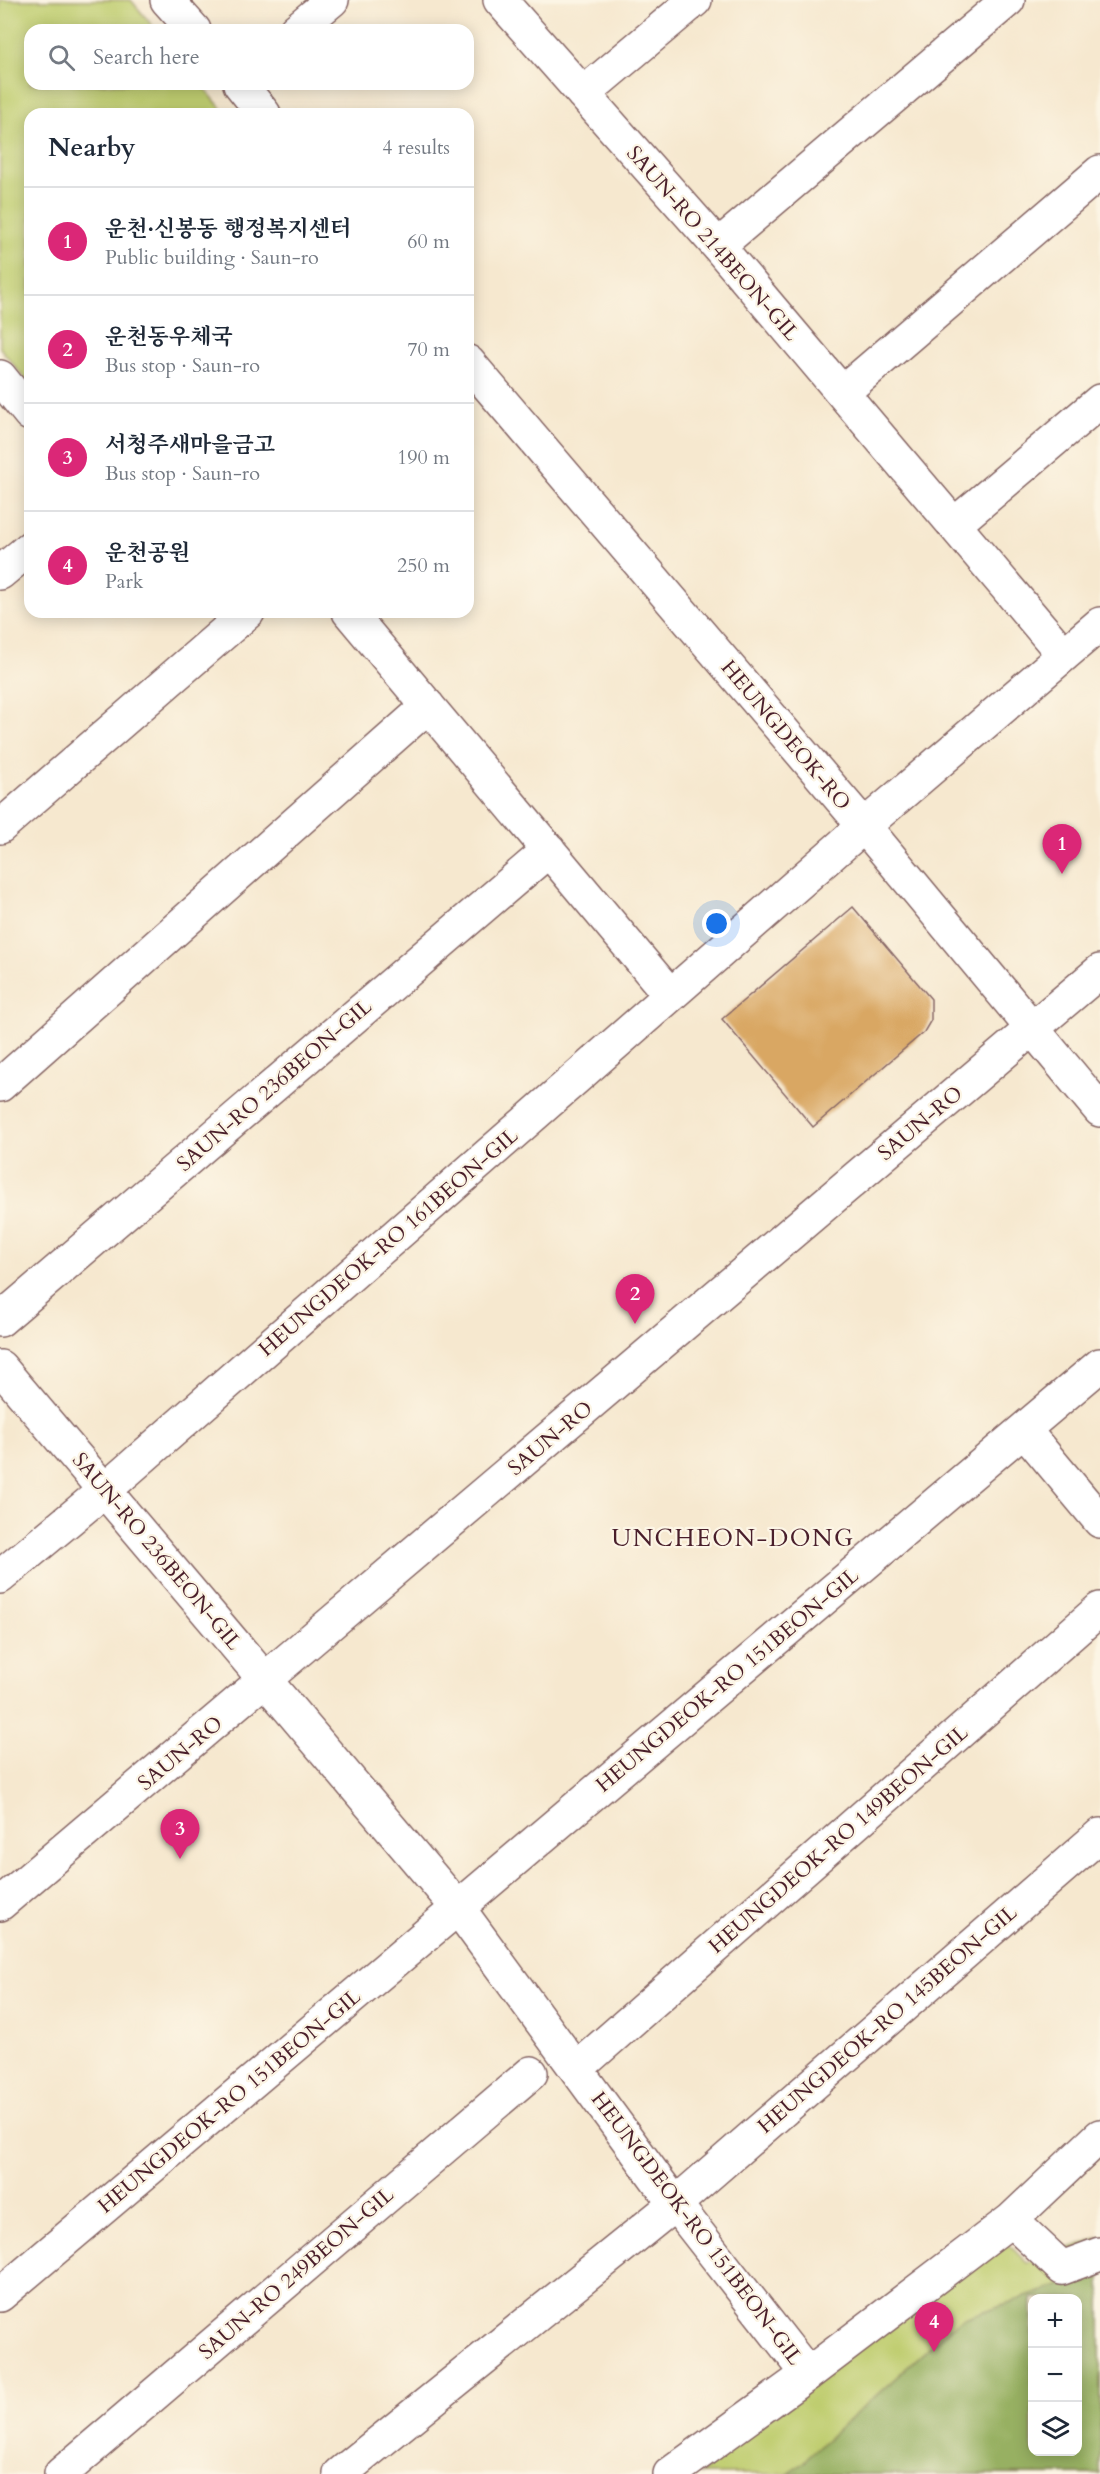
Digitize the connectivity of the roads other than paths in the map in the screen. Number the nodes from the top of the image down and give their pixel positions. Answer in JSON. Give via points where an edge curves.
{"nodes":[{"id":1,"x":168,"y":0,"type":"edge"},
{"id":2,"x":332,"y":0,"type":"edge"},
{"id":3,"x":500,"y":0,"type":"edge"},
{"id":4,"x":695,"y":0,"type":"edge"},
{"id":5,"x":1008,"y":0,"type":"edge"},
{"id":6,"x":189,"y":24,"type":"edge"},
{"id":7,"x":303,"y":24,"type":"edge"},
{"id":8,"x":245,"y":90,"type":"edge"},
{"id":9,"x":583,"y":94,"type":"junction"},
{"id":10,"x":259,"y":108,"type":"edge"},
{"id":11,"x":1100,"y":172,"type":"edge"},
{"id":12,"x":718,"y":246,"type":"junction"},
{"id":13,"x":474,"y":369,"type":"edge"},
{"id":14,"x":0,"y":377,"type":"edge"},
{"id":15,"x":843,"y":392,"type":"junction"},
{"id":16,"x":1100,"y":401,"type":"edge"},
{"id":17,"x":24,"y":407,"type":"edge"},
{"id":18,"x":955,"y":524,"type":"junction"},
{"id":19,"x":24,"y":553,"type":"edge"},
{"id":20,"x":0,"y":573,"type":"edge"},
{"id":21,"x":241,"y":618,"type":"edge"},
{"id":22,"x":354,"y":618,"type":"edge"},
{"id":23,"x":1100,"y":624,"type":"edge"},
{"id":24,"x":1064,"y":655,"type":"junction"},
{"id":25,"x":428,"y":706,"type":"junction"},
{"id":26,"x":864,"y":826,"type":"junction"},
{"id":27,"x":0,"y":827,"type":"edge"},
{"id":28,"x":549,"y":850,"type":"junction"},
{"id":29,"x":1100,"y":971,"type":"edge"},
{"id":30,"x":670,"y":995,"type":"junction"},
{"id":31,"x":1032,"y":1028,"type":"junction"},
{"id":32,"x":0,"y":1085,"type":"edge"},
{"id":33,"x":1100,"y":1110,"type":"edge"},
{"id":34,"x":0,"y":1320,"type":"edge"},
{"id":35,"x":1100,"y":1365,"type":"edge"},
{"id":36,"x":0,"y":1367,"type":"edge"},
{"id":37,"x":1024,"y":1430,"type":"junction"},
{"id":38,"x":105,"y":1490,"type":"junction"},
{"id":39,"x":1100,"y":1521,"type":"edge"},
{"id":40,"x":0,"y":1577,"type":"edge"},
{"id":41,"x":1100,"y":1609,"type":"edge"},
{"id":42,"x":266,"y":1680,"type":"junction"},
{"id":43,"x":1100,"y":1835,"type":"edge"},
{"id":44,"x":0,"y":1905,"type":"edge"},
{"id":45,"x":458,"y":1908,"type":"junction"},
{"id":46,"x":576,"y":2069,"type":"junction"},
{"id":47,"x":531,"y":2073,"type":"dead end"},
{"id":48,"x":1100,"y":2136,"type":"edge"},
{"id":49,"x":675,"y":2204,"type":"junction"},
{"id":50,"x":1011,"y":2220,"type":"junction"},
{"id":51,"x":1100,"y":2254,"type":"edge"},
{"id":52,"x":0,"y":2295,"type":"edge"},
{"id":53,"x":808,"y":2374,"type":"junction"},
{"id":54,"x":61,"y":2474,"type":"edge"},
{"id":55,"x":340,"y":2474,"type":"edge"},
{"id":56,"x":670,"y":2474,"type":"edge"}],
"edges":[{"from":1,"to":6,"type":"street"},
{"from":2,"to":7,"type":"street"},
{"from":3,"to":9,"type":"street","name":"SAUN-RO 214BEON-GIL"},
{"from":4,"to":9,"type":"street"},
{"from":5,"to":12,"type":"street"},
{"from":8,"to":10,"type":"street"},
{"from":9,"to":12,"type":"street","name":"SAUN-RO 214BEON-GIL"},
{"from":11,"to":15,"type":"street"},
{"from":12,"to":15,"type":"street","name":"SAUN-RO 214BEON-GIL"},
{"from":13,"to":26,"type":"street","name":"HEUNGDEOK-RO"},
{"from":14,"to":17,"type":"street"},
{"from":15,"to":18,"type":"street","name":"SAUN-RO 214BEON-GIL"},
{"from":16,"to":18,"type":"street"},
{"from":18,"to":24,"type":"street","name":"SAUN-RO 214BEON-GIL"},
{"from":19,"to":20,"type":"street"},
{"from":21,"to":27,"type":"street"},
{"from":22,"to":25,"type":"street"},
{"from":23,"to":24,"type":"street","name":"HEUNGDEOK-RO 161BEON-GIL"},
{"from":24,"to":26,"type":"street","name":"HEUNGDEOK-RO 161BEON-GIL"},
{"from":25,"to":28,"type":"street"},
{"from":25,"to":32,"type":"street"},
{"from":26,"to":30,"type":"street","name":"HEUNGDEOK-RO 161BEON-GIL"},
{"from":26,"to":31,"type":"street","name":"HEUNGDEOK-RO"},
{"from":28,"to":30,"type":"street"},
{"from":28,"to":34,"type":"street","name":"SAUN-RO 236BEON-GIL"},
{"from":29,"to":31,"type":"street","name":"SAUN-RO"},
{"from":30,"to":38,"type":"street","name":"HEUNGDEOK-RO 161BEON-GIL"},
{"from":31,"to":33,"type":"street","name":"HEUNGDEOK-RO"},
{"from":31,"to":42,"type":"street","name":"SAUN-RO"},
{"from":35,"to":37,"type":"street","name":"HEUNGDEOK-RO 151BEON-GIL"},
{"from":36,"to":38,"type":"street","name":"SAUN-RO 236BEON-GIL"},
{"from":37,"to":39,"type":"street"},
{"from":37,"to":45,"type":"street","name":"HEUNGDEOK-RO 151BEON-GIL"},
{"from":38,"to":40,"type":"street","name":"HEUNGDEOK-RO 161BEON-GIL"},
{"from":38,"to":42,"type":"street","name":"SAUN-RO 236BEON-GIL"},
{"from":41,"to":46,"type":"street","name":"HEUNGDEOK-RO 149BEON-GIL"},
{"from":42,"to":44,"type":"street","name":"SAUN-RO"},
{"from":42,"to":45,"type":"street","name":"SAUN-RO 236BEON-GIL"},
{"from":43,"to":49,"type":"street","name":"HEUNGDEOK-RO 145BEON-GIL"},
{"from":45,"to":46,"type":"street","name":"HEUNGDEOK-RO 151BEON-GIL"},
{"from":45,"to":52,"type":"street","name":"HEUNGDEOK-RO 151BEON-GIL"},
{"from":46,"to":49,"type":"street","name":"HEUNGDEOK-RO 151BEON-GIL"},
{"from":47,"to":54,"type":"street","name":"SAUN-RO 249BEON-GIL"},
{"from":48,"to":50,"type":"street"},
{"from":49,"to":53,"type":"street","name":"HEUNGDEOK-RO 151BEON-GIL"},
{"from":49,"to":55,"type":"street"},
{"from":50,"to":51,"type":"street","via":[[1062,2268]]},
{"from":50,"to":53,"type":"street"},
{"from":53,"to":56,"type":"street"}]}
